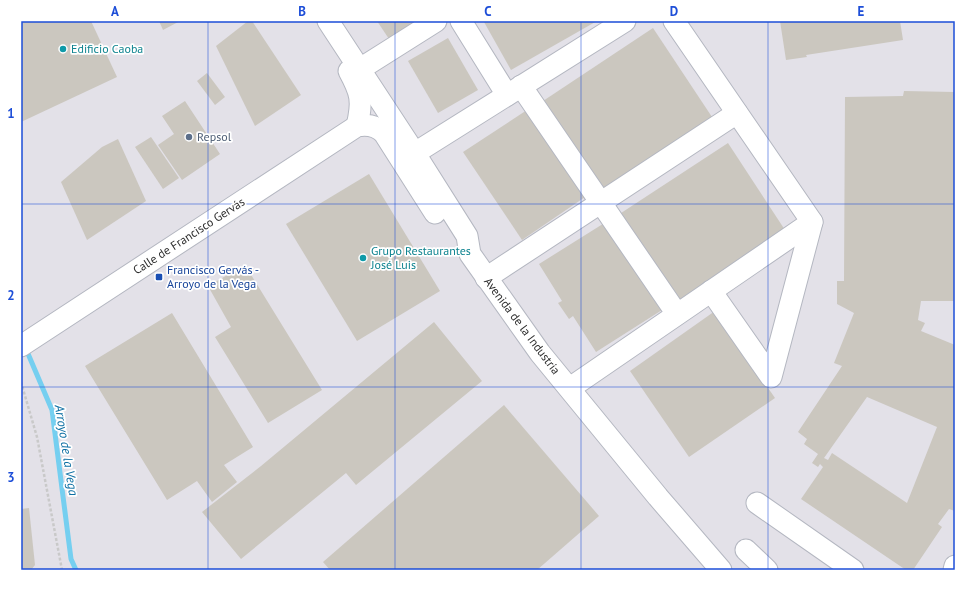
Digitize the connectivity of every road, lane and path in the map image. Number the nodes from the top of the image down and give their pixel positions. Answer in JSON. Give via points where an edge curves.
{"nodes":[{"id":1,"x":322,"y":21,"type":"edge"},
{"id":2,"x":328,"y":21,"type":"edge"},
{"id":3,"x":436,"y":21,"type":"edge"},
{"id":4,"x":461,"y":21,"type":"edge"},
{"id":5,"x":625,"y":21,"type":"edge"},
{"id":6,"x":674,"y":21,"type":"edge"},
{"id":7,"x":360,"y":69,"type":"junction"},
{"id":8,"x":514,"y":91,"type":"junction"},
{"id":9,"x":737,"y":113,"type":"junction"},
{"id":10,"x":357,"y":126,"type":"junction"},
{"id":11,"x":415,"y":153,"type":"junction"},
{"id":12,"x":600,"y":203,"type":"junction"},
{"id":13,"x":812,"y":222,"type":"junction"},
{"id":14,"x":470,"y":254,"type":"junction"},
{"id":15,"x":486,"y":278,"type":"junction"},
{"id":16,"x":710,"y":291,"type":"junction"},
{"id":17,"x":677,"y":314,"type":"junction"},
{"id":18,"x":21,"y":346,"type":"edge"},
{"id":19,"x":21,"y":382,"type":"edge"},
{"id":20,"x":570,"y":388,"type":"junction"},
{"id":21,"x":757,"y":503,"type":"dead end"},
{"id":22,"x":746,"y":550,"type":"dead end"},
{"id":23,"x":955,"y":566,"type":"edge"},
{"id":24,"x":62,"y":570,"type":"edge"},
{"id":25,"x":721,"y":570,"type":"edge"},
{"id":26,"x":767,"y":570,"type":"edge"},
{"id":27,"x":852,"y":570,"type":"edge"},
{"id":28,"x":954,"y":570,"type":"edge"}],
"edges":[{"from":1,"to":10,"type":"street","via":[[361,98]]},
{"from":2,"to":7,"type":"street","name":"Avenida de la Industria"},
{"from":3,"to":7,"type":"street"},
{"from":4,"to":8,"type":"street"},
{"from":5,"to":8,"type":"street"},
{"from":6,"to":9,"type":"street"},
{"from":7,"to":11,"type":"street","name":"Avenida de la Industria"},
{"from":8,"to":11,"type":"street"},
{"from":8,"to":12,"type":"street"},
{"from":9,"to":12,"type":"street"},
{"from":9,"to":13,"type":"street"},
{"from":10,"to":14,"type":"street","via":[[372,126],[384,133],[456,245]]},
{"from":10,"to":18,"type":"street","name":"Calle de Francisco Gervás"},
{"from":11,"to":14,"type":"street","name":"Avenida de la Industria","via":[[467,236]]},
{"from":12,"to":15,"type":"street"},
{"from":12,"to":17,"type":"street"},
{"from":13,"to":16,"type":"street"},
{"from":13,"to":16,"type":"street","via":[[771,377]]},
{"from":14,"to":15,"type":"street","name":"Avenida de la Industria"},
{"from":15,"to":20,"type":"street","name":"Avenida de la Industria","via":[[540,353]]},
{"from":16,"to":17,"type":"street"},
{"from":17,"to":20,"type":"street"},
{"from":19,"to":24,"type":"path","via":[[37,437]]},
{"from":20,"to":25,"type":"street","name":"Avenida de la Industria"},
{"from":21,"to":27,"type":"street"},
{"from":22,"to":26,"type":"street"},
{"from":23,"to":28,"type":"street"}]}
